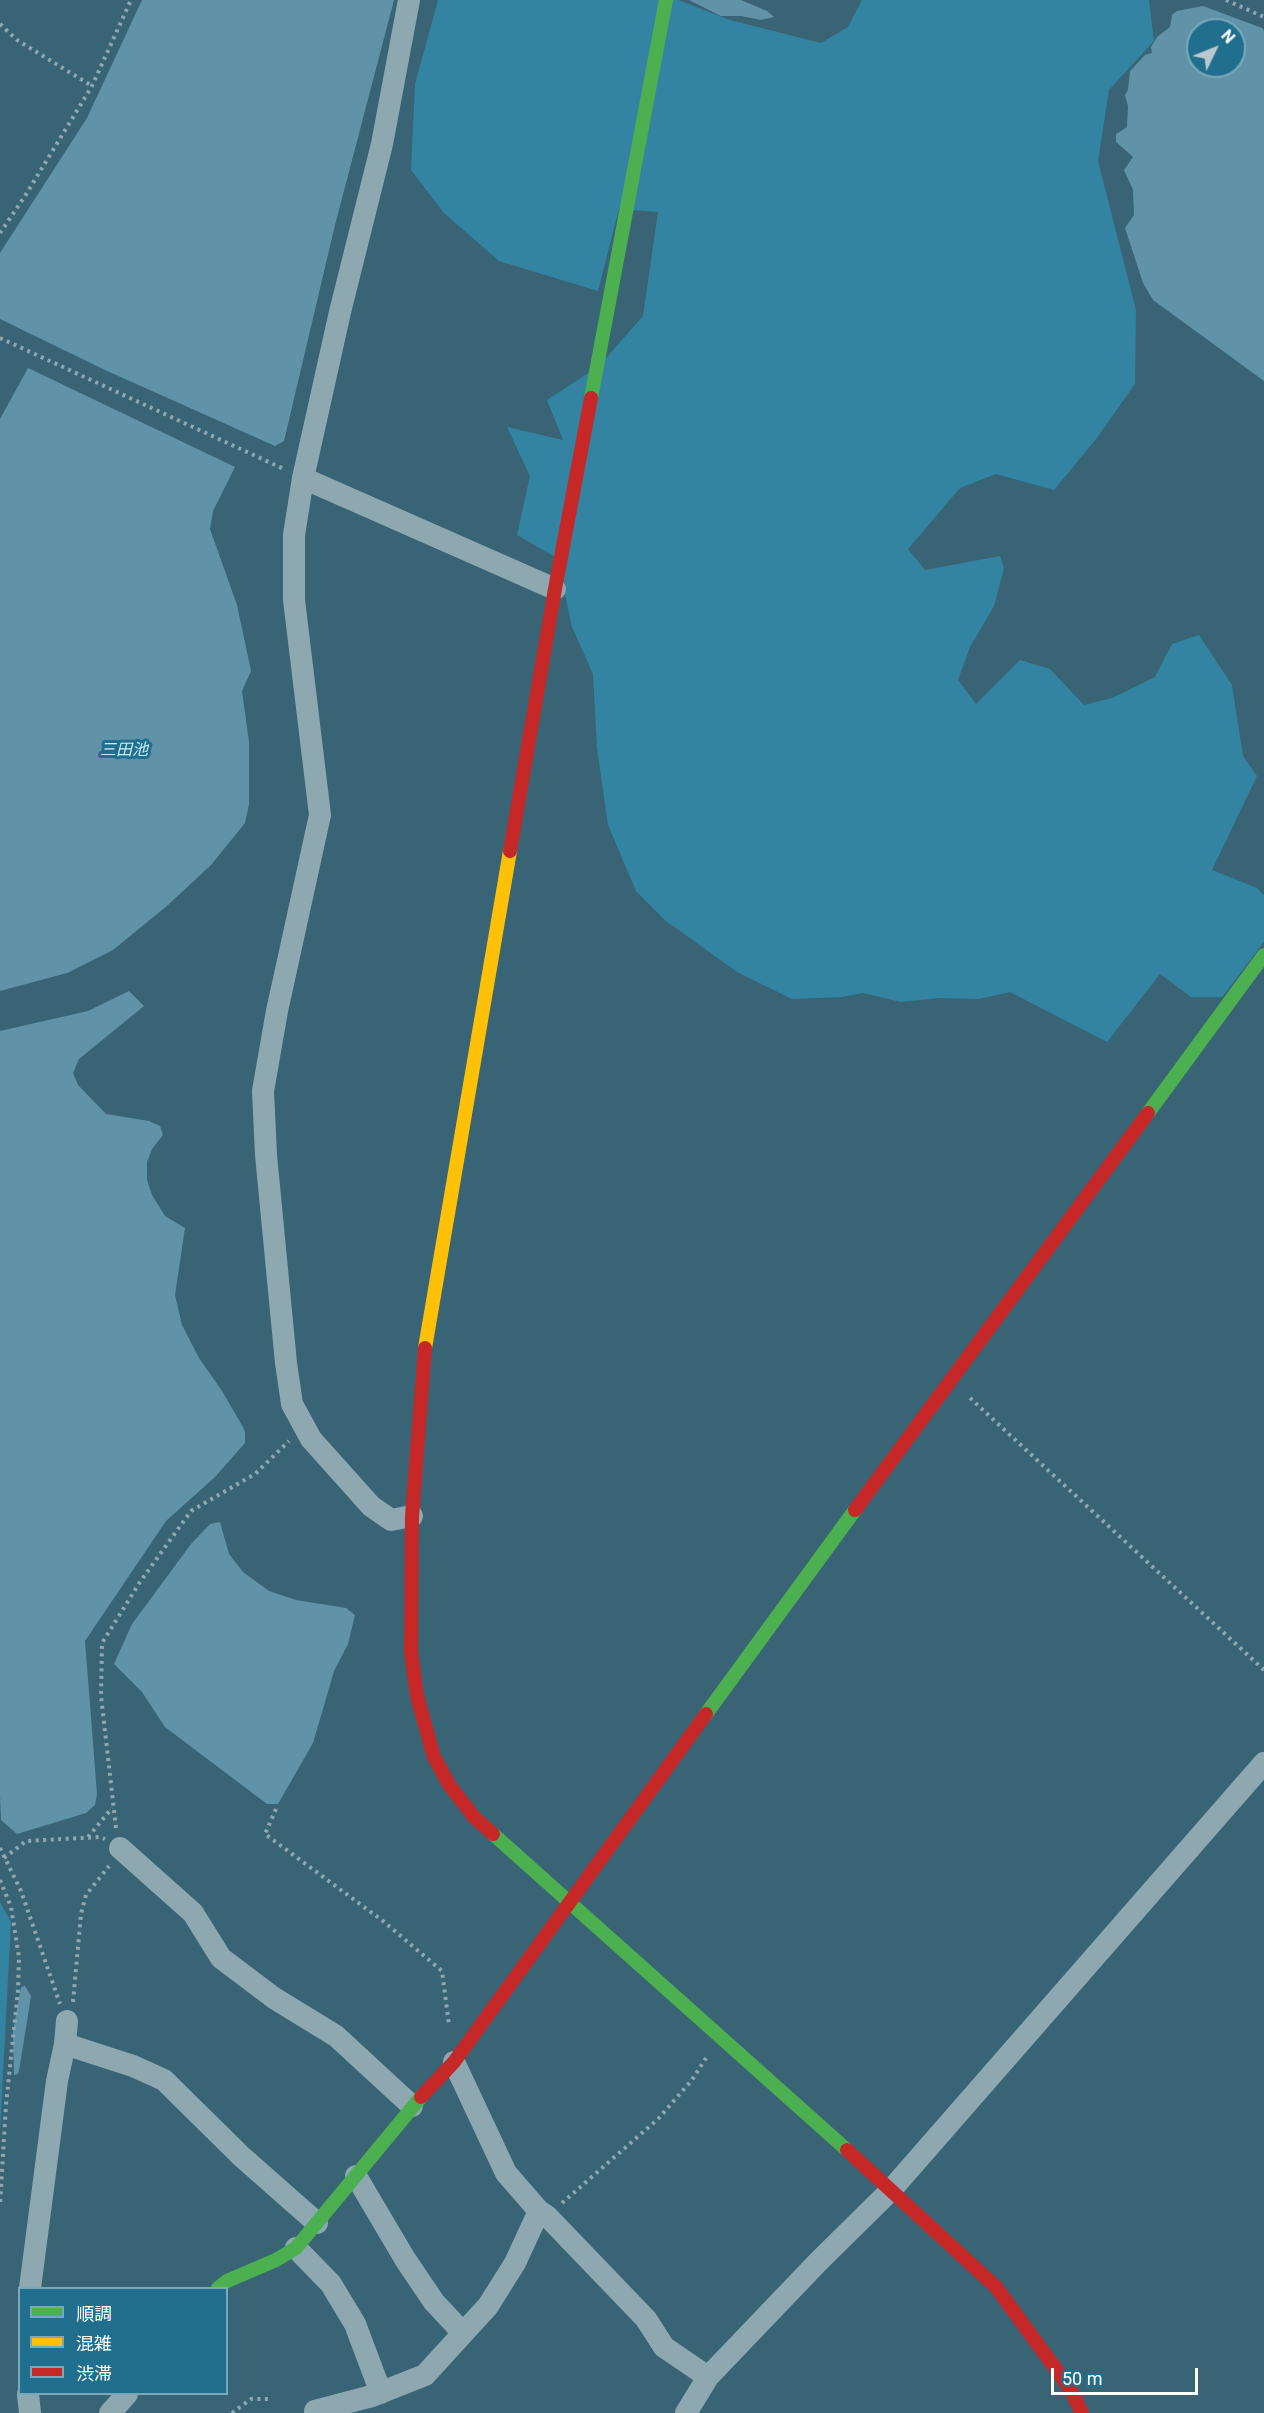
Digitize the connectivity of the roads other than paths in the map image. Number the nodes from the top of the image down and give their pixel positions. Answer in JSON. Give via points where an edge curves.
{"nodes":[{"id":1,"x":409,"y":0,"type":"edge"},
{"id":2,"x":666,"y":0,"type":"edge"},
{"id":3,"x":303,"y":478,"type":"junction"},
{"id":4,"x":555,"y":589,"type":"junction"},
{"id":5,"x":1264,"y":955,"type":"edge"},
{"id":6,"x":412,"y":1516,"type":"junction"},
{"id":7,"x":1264,"y":1763,"type":"edge"},
{"id":8,"x":120,"y":1848,"type":"road end"},
{"id":9,"x":568,"y":1903,"type":"junction"},
{"id":10,"x":66,"y":2021,"type":"road end"},
{"id":11,"x":64,"y":2044,"type":"junction"},
{"id":12,"x":459,"y":2054,"type":"junction"},
{"id":13,"x":412,"y":2106,"type":"junction"},
{"id":14,"x":356,"y":2176,"type":"junction"},
{"id":15,"x":891,"y":2190,"type":"junction"},
{"id":16,"x":544,"y":2214,"type":"junction"},
{"id":17,"x":317,"y":2223,"type":"junction"},
{"id":18,"x":297,"y":2248,"type":"junction"},
{"id":19,"x":30,"y":2287,"type":"edge"},
{"id":20,"x":220,"y":2287,"type":"edge"},
{"id":21,"x":464,"y":2333,"type":"junction"},
{"id":22,"x":708,"y":2377,"type":"junction"},
{"id":23,"x":381,"y":2393,"type":"junction"},
{"id":24,"x":28,"y":2395,"type":"edge"},
{"id":25,"x":126,"y":2395,"type":"edge"},
{"id":26,"x":315,"y":2411,"type":"dead end"},
{"id":27,"x":30,"y":2413,"type":"edge"},
{"id":28,"x":110,"y":2413,"type":"edge"},
{"id":29,"x":686,"y":2413,"type":"edge"},
{"id":30,"x":1082,"y":2413,"type":"edge"}],
"edges":[{"from":1,"to":3,"type":"street","via":[[382,144]]},
{"from":2,"to":4,"type":"street"},
{"from":3,"to":4,"type":"street"},
{"from":3,"to":6,"type":"street","via":[[294,535],[294,600],[320,815],[263,1090],[286,1363],[292,1404],[311,1440],[370,1506],[391,1520]]},
{"from":4,"to":6,"type":"street","via":[[424,1351]]},
{"from":5,"to":9,"type":"street"},
{"from":6,"to":9,"type":"street","via":[[411,1652],[417,1696],[434,1757],[474,1817]]},
{"from":7,"to":15,"type":"street"},
{"from":8,"to":13,"type":"street","via":[[193,1913],[221,1958],[274,1998],[336,2036]]},
{"from":9,"to":12,"type":"street"},
{"from":9,"to":15,"type":"street"},
{"from":10,"to":11,"type":"street"},
{"from":11,"to":17,"type":"street","via":[[164,2080]]},
{"from":11,"to":19,"type":"street"},
{"from":12,"to":13,"type":"street"},
{"from":12,"to":16,"type":"street","via":[[506,2173]]},
{"from":13,"to":14,"type":"street"},
{"from":14,"to":17,"type":"street"},
{"from":14,"to":21,"type":"street","via":[[434,2302]]},
{"from":15,"to":22,"type":"street"},
{"from":15,"to":30,"type":"street","via":[[996,2287],[1069,2387]]},
{"from":16,"to":21,"type":"street","via":[[488,2306]]},
{"from":16,"to":22,"type":"street","via":[[646,2319],[664,2347]]},
{"from":17,"to":18,"type":"street"},
{"from":18,"to":20,"type":"street"},
{"from":18,"to":23,"type":"street","via":[[331,2284],[355,2324]]},
{"from":21,"to":23,"type":"street","via":[[425,2375]]},
{"from":22,"to":29,"type":"street"},
{"from":23,"to":26,"type":"street"},
{"from":24,"to":27,"type":"street"},
{"from":25,"to":28,"type":"street"}]}
